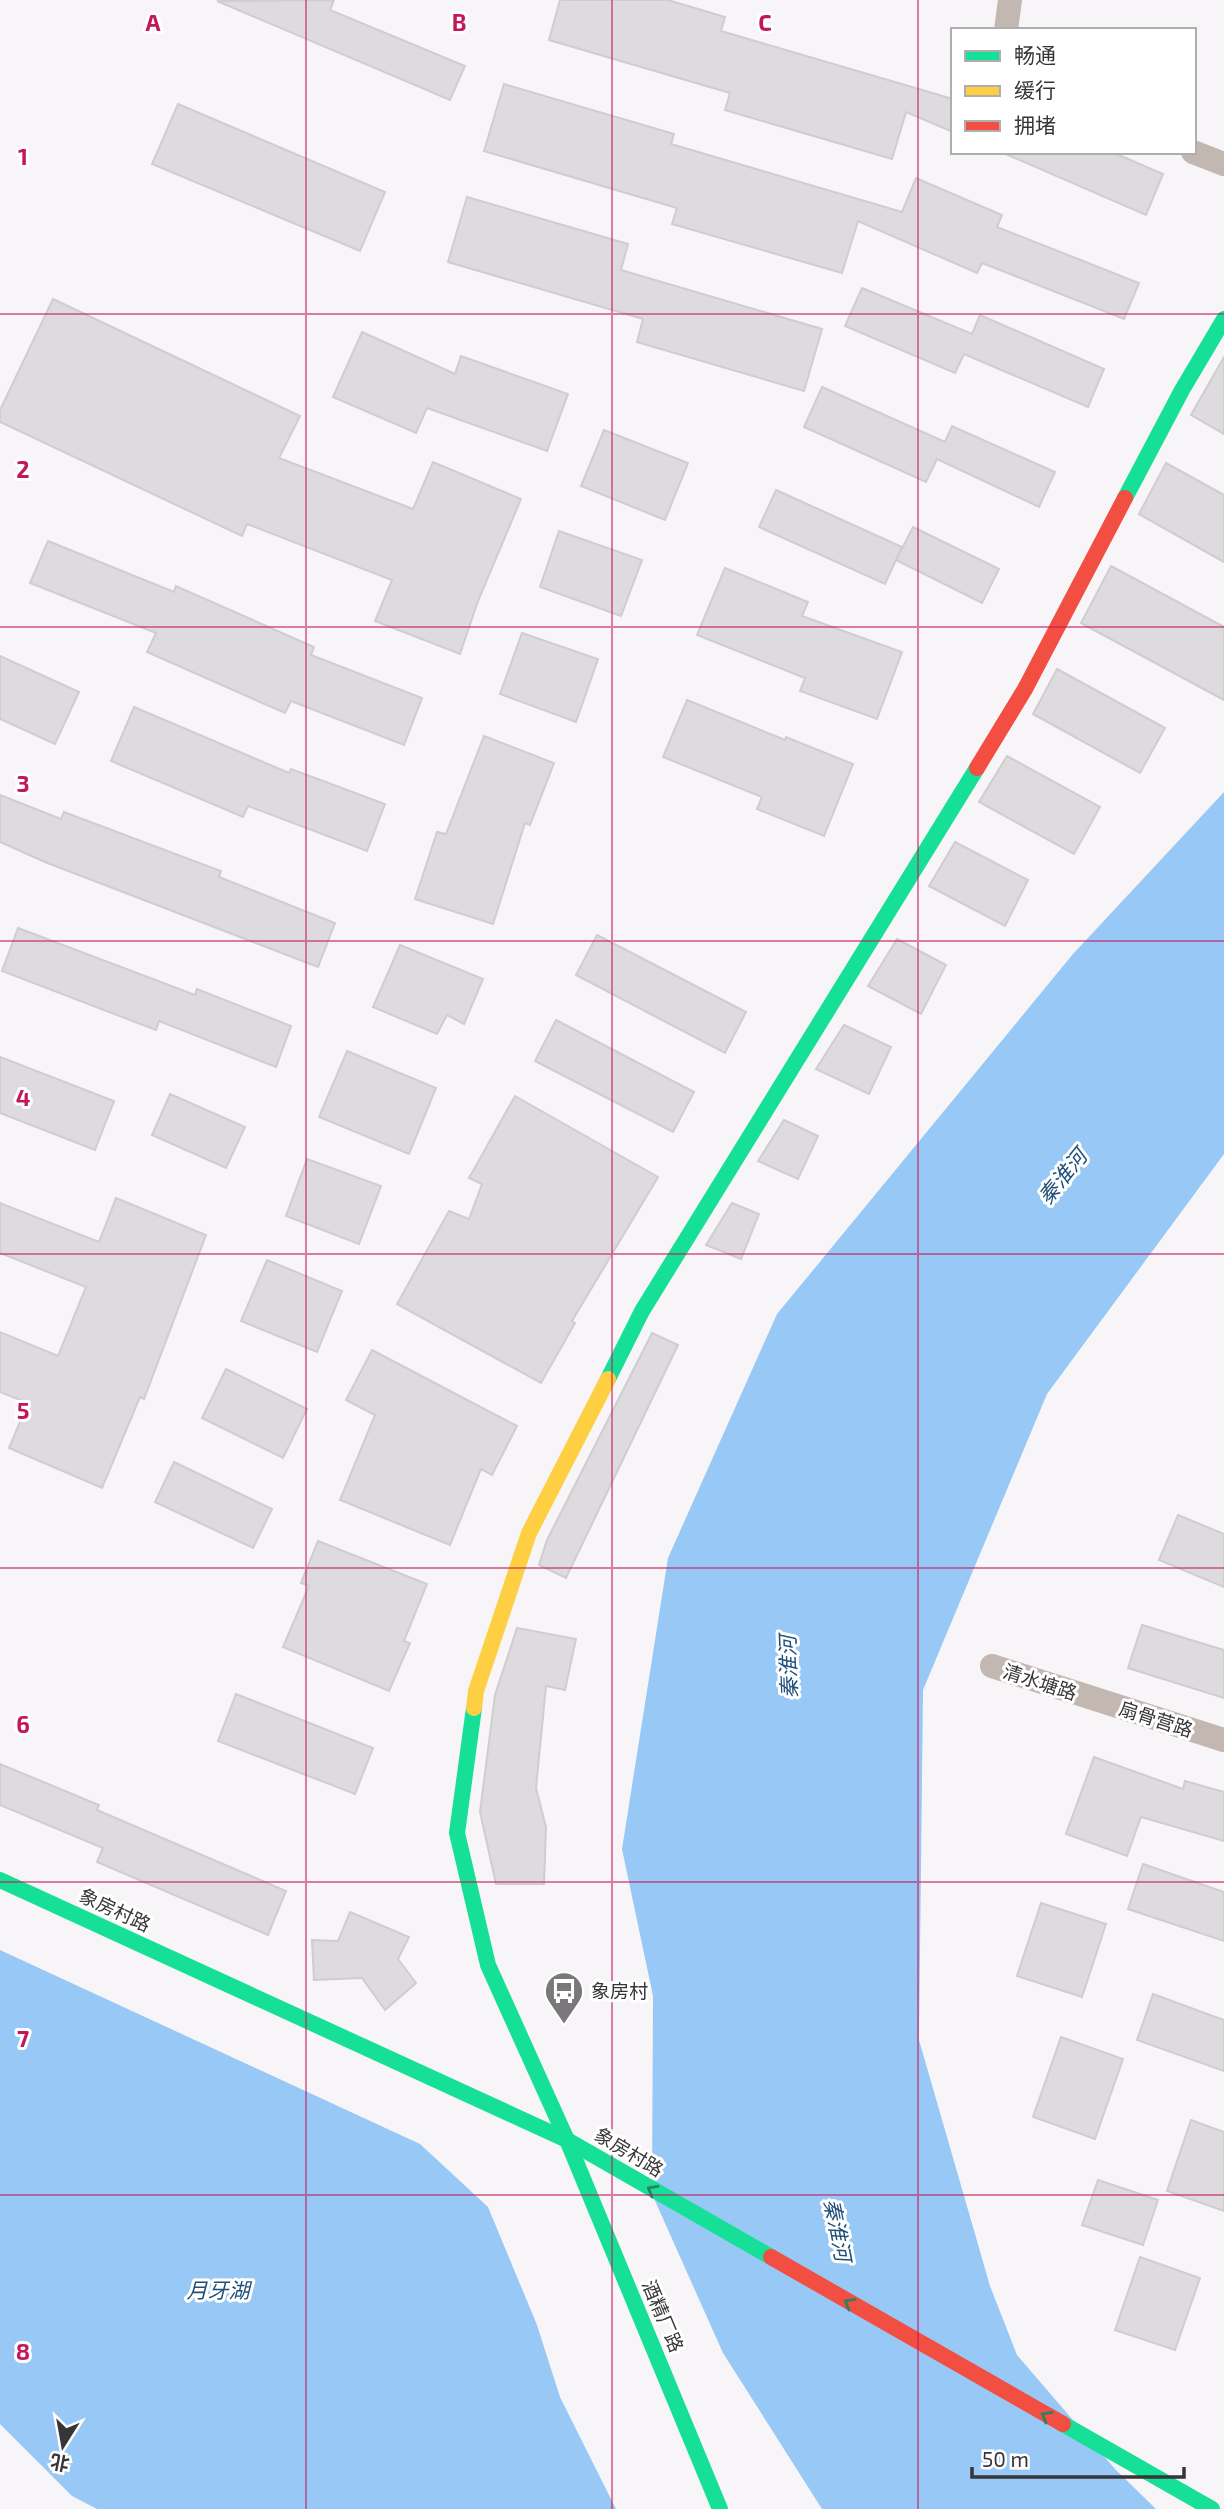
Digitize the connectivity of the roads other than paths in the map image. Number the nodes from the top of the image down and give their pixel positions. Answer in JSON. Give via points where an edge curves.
{"nodes":[{"id":1,"x":1010,"y":0,"type":"edge"},
{"id":2,"x":1006,"y":28,"type":"edge"},
{"id":3,"x":1196,"y":153,"type":"edge"},
{"id":4,"x":1224,"y":164,"type":"edge"},
{"id":5,"x":1224,"y":319,"type":"edge"},
{"id":6,"x":992,"y":1666,"type":"dead end"},
{"id":7,"x":1088,"y":1698,"type":"joint"},
{"id":8,"x":1224,"y":1741,"type":"edge"},
{"id":9,"x":0,"y":1880,"type":"edge"},
{"id":10,"x":567,"y":2140,"type":"junction"},
{"id":11,"x":720,"y":2509,"type":"edge"},
{"id":12,"x":1212,"y":2509,"type":"edge"}],
"edges":[{"from":1,"to":2,"type":"street"},
{"from":3,"to":4,"type":"street"},
{"from":5,"to":10,"type":"street","name":"酒精厂路","via":[[1025,689],[642,1311],[529,1533],[476,1690],[457,1833],[488,1965]]},
{"from":6,"to":7,"type":"street","name":"清水塘路"},
{"from":7,"to":8,"type":"street","name":"扇骨营路"},
{"from":9,"to":10,"type":"street","name":"象房村路"},
{"from":10,"to":11,"type":"street","name":"酒精厂路"},
{"from":12,"to":10,"type":"street","name":"象房村路","one_way":true}]}
